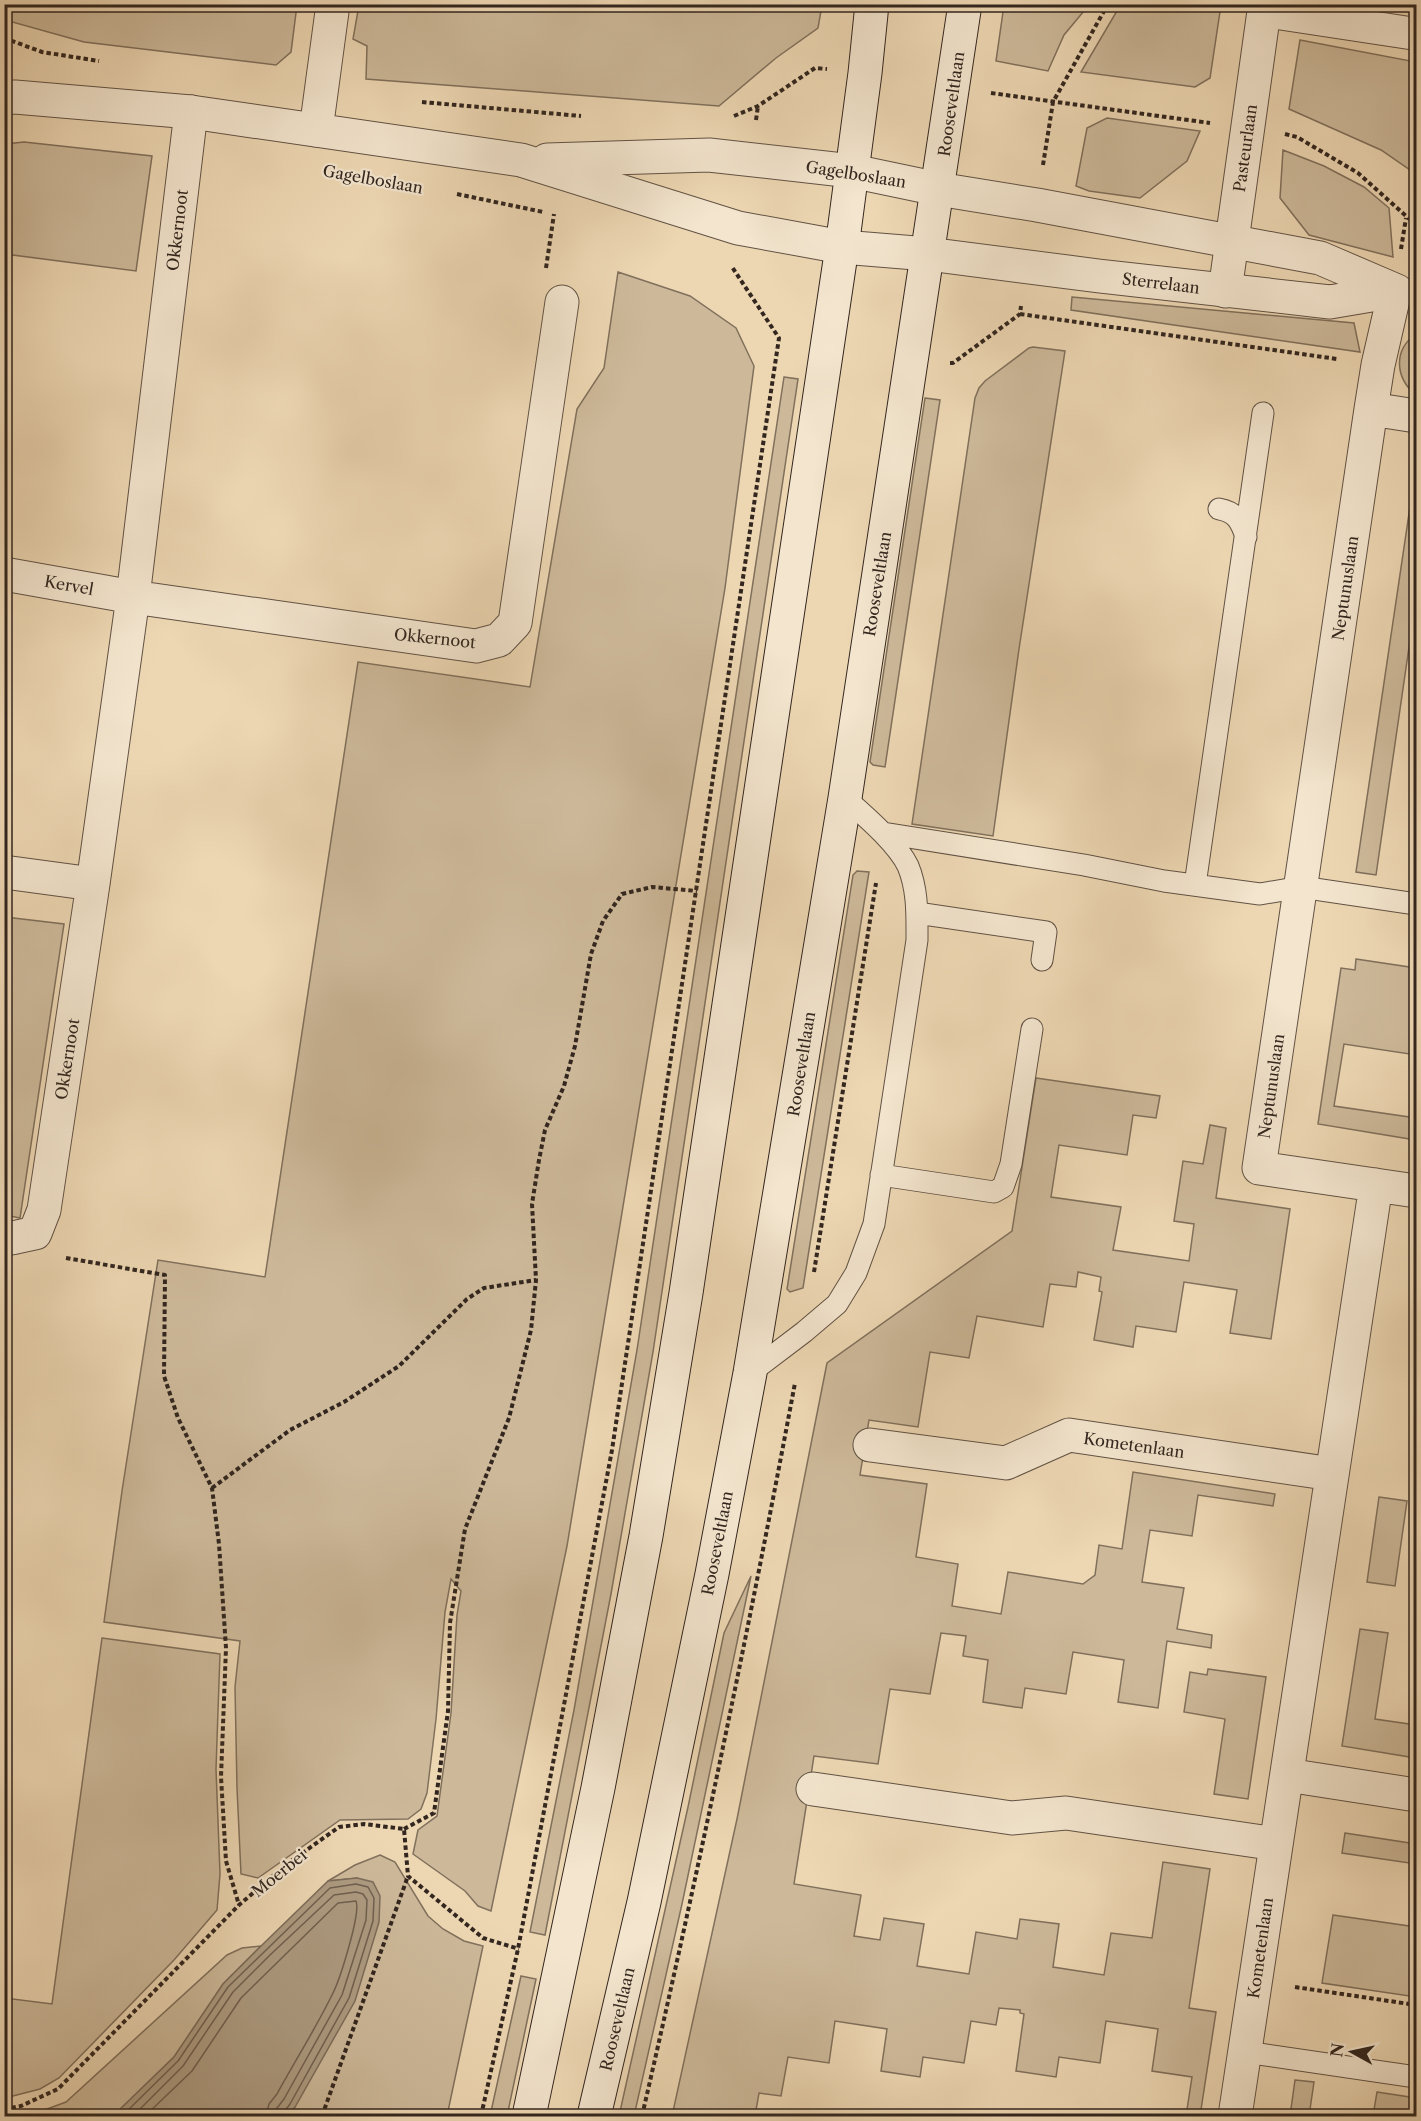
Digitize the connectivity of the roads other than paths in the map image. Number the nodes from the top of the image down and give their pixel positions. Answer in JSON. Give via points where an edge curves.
{"nodes":[{"id":1,"x":333,"y":4,"type":"edge"},
{"id":2,"x":872,"y":4,"type":"edge"},
{"id":3,"x":965,"y":4,"type":"edge"},
{"id":4,"x":1264,"y":8,"type":"edge"},
{"id":5,"x":1416,"y":34,"type":"edge"},
{"id":6,"x":4,"y":98,"type":"edge"},
{"id":7,"x":191,"y":112,"type":"junction"},
{"id":8,"x":316,"y":130,"type":"junction"},
{"id":9,"x":521,"y":160,"type":"junction"},
{"id":10,"x":852,"y":171,"type":"junction"},
{"id":11,"x":938,"y":189,"type":"junction"},
{"id":12,"x":1232,"y":240,"type":"junction"},
{"id":13,"x":842,"y":247,"type":"junction"},
{"id":14,"x":928,"y":254,"type":"junction"},
{"id":15,"x":1225,"y":291,"type":"junction"},
{"id":16,"x":1406,"y":293,"type":"edge"},
{"id":17,"x":562,"y":302,"type":"road end"},
{"id":18,"x":1371,"y":409,"type":"junction"},
{"id":19,"x":1263,"y":413,"type":"dead end"},
{"id":20,"x":1416,"y":416,"type":"edge"},
{"id":21,"x":1219,"y":509,"type":"dead end"},
{"id":22,"x":1246,"y":537,"type":"junction"},
{"id":23,"x":4,"y":574,"type":"edge"},
{"id":24,"x":133,"y":597,"type":"junction"},
{"id":25,"x":845,"y":798,"type":"junction"},
{"id":26,"x":884,"y":834,"type":"junction"},
{"id":27,"x":4,"y":872,"type":"edge"},
{"id":28,"x":93,"y":884,"type":"junction"},
{"id":29,"x":1195,"y":885,"type":"junction"},
{"id":30,"x":1301,"y":886,"type":"junction"},
{"id":31,"x":1416,"y":903,"type":"edge"},
{"id":32,"x":917,"y":913,"type":"junction"},
{"id":33,"x":1042,"y":960,"type":"dead end"},
{"id":34,"x":1032,"y":1029,"type":"dead end"},
{"id":35,"x":881,"y":1175,"type":"junction"},
{"id":36,"x":1376,"y":1185,"type":"junction"},
{"id":37,"x":1416,"y":1191,"type":"edge"},
{"id":38,"x":20,"y":1235,"type":"edge"},
{"id":39,"x":750,"y":1373,"type":"junction"},
{"id":40,"x":870,"y":1444,"type":"dead end"},
{"id":41,"x":1332,"y":1474,"type":"junction"},
{"id":42,"x":1287,"y":1775,"type":"junction"},
{"id":43,"x":813,"y":1789,"type":"dead end"},
{"id":44,"x":1416,"y":1795,"type":"edge"},
{"id":45,"x":1276,"y":1845,"type":"junction"},
{"id":46,"x":1245,"y":2052,"type":"junction"},
{"id":47,"x":1416,"y":2077,"type":"edge"},
{"id":48,"x":529,"y":2116,"type":"edge"},
{"id":49,"x":594,"y":2116,"type":"edge"},
{"id":50,"x":1235,"y":2116,"type":"edge"}],
"edges":[{"from":1,"to":8,"type":"street"},
{"from":2,"to":10,"type":"street"},
{"from":3,"to":11,"type":"street","name":"Rooseveltlaan"},
{"from":4,"to":5,"type":"street"},
{"from":4,"to":12,"type":"street","name":"Pasteurlaan"},
{"from":6,"to":7,"type":"street","name":"Gagelboslaan"},
{"from":7,"to":8,"type":"street","name":"Gagelboslaan"},
{"from":7,"to":24,"type":"street","name":"Okkernoot"},
{"from":8,"to":9,"type":"street","name":"Gagelboslaan"},
{"from":9,"to":10,"type":"street","name":"Gagelboslaan","via":[[709,155]]},
{"from":9,"to":13,"type":"street","name":"Gagelboslaan","via":[[738,228]]},
{"from":10,"to":11,"type":"street","name":"Gagelboslaan"},
{"from":10,"to":13,"type":"street"},
{"from":11,"to":12,"type":"street"},
{"from":11,"to":14,"type":"street","name":"Rooseveltlaan"},
{"from":12,"to":15,"type":"street","name":"Pasteurlaan"},
{"from":12,"to":16,"type":"street","via":[[1320,258]]},
{"from":13,"to":14,"type":"street","name":"Gagelboslaan"},
{"from":13,"to":48,"type":"street","via":[[686,1293],[598,1788]]},
{"from":14,"to":15,"type":"street","name":"Sterrelaan"},
{"from":14,"to":25,"type":"street","name":"Rooseveltlaan"},
{"from":15,"to":16,"type":"street","name":"Sterrelaan","via":[[1330,302]]},
{"from":16,"to":18,"type":"street","name":"Neptunuslaan","via":[[1378,365]]},
{"from":17,"to":24,"type":"street","name":"Okkernoot","via":[[515,623],[499,639],[477,646]]},
{"from":18,"to":20,"type":"street"},
{"from":18,"to":30,"type":"street","name":"Neptunuslaan"},
{"from":19,"to":22,"type":"lane"},
{"from":21,"to":22,"type":"lane","via":[[1228,510],[1242,522]]},
{"from":22,"to":29,"type":"lane"},
{"from":23,"to":24,"type":"street","name":"Kervel"},
{"from":24,"to":28,"type":"street","name":"Okkernoot"},
{"from":25,"to":26,"type":"lane"},
{"from":25,"to":39,"type":"street","name":"Rooseveltlaan"},
{"from":26,"to":29,"type":"lane"},
{"from":26,"to":32,"type":"lane","via":[[908,866]]},
{"from":27,"to":28,"type":"street"},
{"from":28,"to":38,"type":"street","name":"Okkernoot","via":[[44,1210]]},
{"from":29,"to":30,"type":"lane","via":[[1260,894]]},
{"from":30,"to":31,"type":"lane"},
{"from":30,"to":36,"type":"street","name":"Neptunuslaan","via":[[1259,1168]]},
{"from":32,"to":33,"type":"lane","via":[[1046,932]]},
{"from":32,"to":35,"type":"lane","via":[[917,940]]},
{"from":34,"to":35,"type":"lane","via":[[1011,1164],[1003,1187],[994,1192]]},
{"from":35,"to":39,"type":"lane","via":[[874,1224],[856,1273],[837,1304]]},
{"from":36,"to":37,"type":"street"},
{"from":36,"to":41,"type":"street","name":"Kometenlaan"},
{"from":39,"to":49,"type":"street","name":"Rooseveltlaan","via":[[644,1902]]},
{"from":40,"to":41,"type":"street","name":"Kometenlaan","via":[[1006,1463],[1069,1435]]},
{"from":41,"to":42,"type":"street","name":"Kometenlaan"},
{"from":42,"to":44,"type":"street"},
{"from":42,"to":45,"type":"street","name":"Kometenlaan"},
{"from":43,"to":45,"type":"street","via":[[1012,1818],[1066,1813]]},
{"from":45,"to":46,"type":"street","name":"Kometenlaan"},
{"from":46,"to":47,"type":"lane"},
{"from":46,"to":50,"type":"street","name":"Kometenlaan"}]}
